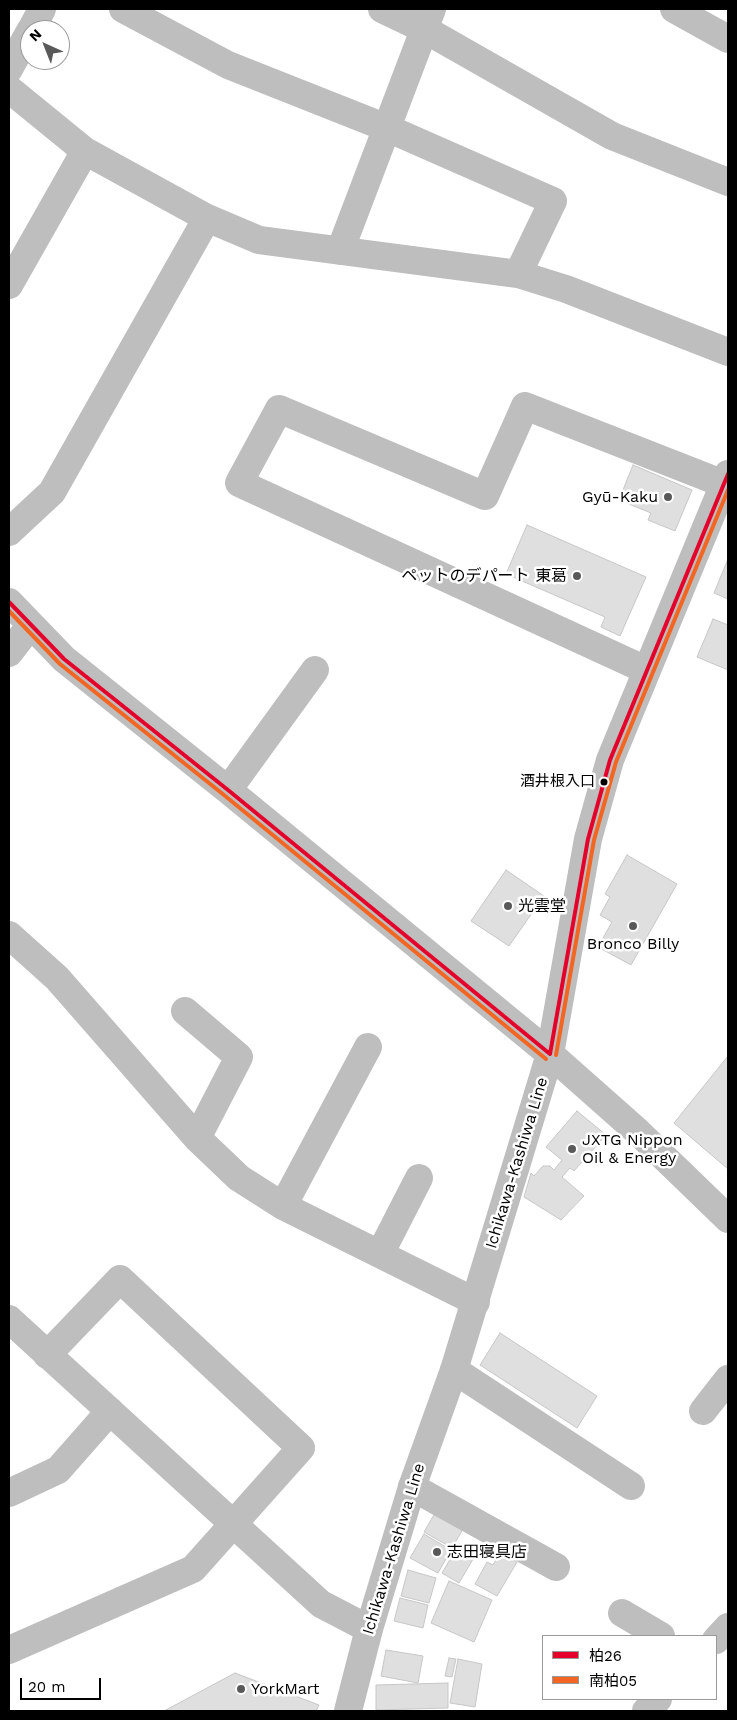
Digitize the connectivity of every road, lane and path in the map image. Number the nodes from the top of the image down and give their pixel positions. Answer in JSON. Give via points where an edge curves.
{"nodes":[{"id":1,"x":42,"y":9,"type":"edge"},
{"id":2,"x":123,"y":9,"type":"edge"},
{"id":3,"x":382,"y":9,"type":"edge"},
{"id":4,"x":674,"y":9,"type":"edge"},
{"id":5,"x":428,"y":19,"type":"edge"},
{"id":6,"x":36,"y":20,"type":"edge"},
{"id":7,"x":728,"y":39,"type":"edge"},
{"id":8,"x":20,"y":49,"type":"edge"},
{"id":9,"x":9,"y":69,"type":"edge"},
{"id":10,"x":9,"y":89,"type":"edge"},
{"id":11,"x":387,"y":128,"type":"junction"},
{"id":12,"x":85,"y":151,"type":"junction"},
{"id":13,"x":728,"y":182,"type":"edge"},
{"id":14,"x":207,"y":218,"type":"junction"},
{"id":15,"x":340,"y":251,"type":"junction"},
{"id":16,"x":518,"y":274,"type":"junction"},
{"id":17,"x":9,"y":285,"type":"edge"},
{"id":18,"x":728,"y":352,"type":"edge"},
{"id":19,"x":726,"y":479,"type":"edge"},
{"id":20,"x":9,"y":532,"type":"edge"},
{"id":21,"x":9,"y":602,"type":"edge"},
{"id":22,"x":30,"y":626,"type":"junction"},
{"id":23,"x":9,"y":653,"type":"edge"},
{"id":24,"x":315,"y":670,"type":"dead end"},
{"id":25,"x":646,"y":670,"type":"junction"},
{"id":26,"x":228,"y":790,"type":"junction"},
{"id":27,"x":9,"y":935,"type":"edge"},
{"id":28,"x":185,"y":1011,"type":"dead end"},
{"id":29,"x":368,"y":1047,"type":"dead end"},
{"id":30,"x":550,"y":1054,"type":"junction"},
{"id":31,"x":197,"y":1138,"type":"junction"},
{"id":32,"x":419,"y":1178,"type":"dead end"},
{"id":33,"x":283,"y":1206,"type":"junction"},
{"id":34,"x":728,"y":1219,"type":"edge"},
{"id":35,"x":380,"y":1254,"type":"junction"},
{"id":36,"x":476,"y":1302,"type":"junction"},
{"id":37,"x":9,"y":1319,"type":"edge"},
{"id":38,"x":47,"y":1355,"type":"junction"},
{"id":39,"x":454,"y":1370,"type":"junction"},
{"id":40,"x":728,"y":1379,"type":"edge"},
{"id":41,"x":703,"y":1410,"type":"dead end"},
{"id":42,"x":110,"y":1411,"type":"junction"},
{"id":43,"x":631,"y":1486,"type":"dead end"},
{"id":44,"x":412,"y":1487,"type":"junction"},
{"id":45,"x":9,"y":1493,"type":"edge"},
{"id":46,"x":234,"y":1524,"type":"junction"},
{"id":47,"x":556,"y":1568,"type":"dead end"},
{"id":48,"x":622,"y":1613,"type":"dead end"},
{"id":49,"x":369,"y":1629,"type":"junction"},
{"id":50,"x":659,"y":1635,"type":"edge"},
{"id":51,"x":9,"y":1650,"type":"edge"},
{"id":52,"x":657,"y":1700,"type":"edge"},
{"id":53,"x":348,"y":1711,"type":"edge"},
{"id":54,"x":646,"y":1711,"type":"edge"}],
"edges":[{"from":1,"to":6,"type":"street"},
{"from":2,"to":11,"type":"street","via":[[228,65]]},
{"from":3,"to":5,"type":"street"},
{"from":4,"to":7,"type":"street"},
{"from":5,"to":11,"type":"street"},
{"from":5,"to":13,"type":"street","via":[[612,136]]},
{"from":8,"to":9,"type":"street"},
{"from":10,"to":12,"type":"street"},
{"from":11,"to":15,"type":"street"},
{"from":11,"to":16,"type":"street","via":[[553,200]]},
{"from":12,"to":14,"type":"street"},
{"from":12,"to":17,"type":"street"},
{"from":14,"to":15,"type":"street","via":[[259,240]]},
{"from":14,"to":20,"type":"street","via":[[52,492]]},
{"from":15,"to":16,"type":"street"},
{"from":16,"to":18,"type":"street","via":[[566,289]]},
{"from":19,"to":25,"type":"street","name":"Ichikawa-Kashiwa Line"},
{"from":19,"to":25,"type":"street","via":[[525,406],[485,496],[279,409],[239,483]]},
{"from":21,"to":22,"type":"street"},
{"from":22,"to":23,"type":"street"},
{"from":22,"to":26,"type":"street","via":[[64,659]]},
{"from":24,"to":26,"type":"street"},
{"from":25,"to":30,"type":"street","name":"Ichikawa-Kashiwa Line","via":[[610,760],[588,839]]},
{"from":26,"to":30,"type":"street"},
{"from":27,"to":31,"type":"street","via":[[57,978]]},
{"from":28,"to":31,"type":"street","via":[[238,1057]]},
{"from":29,"to":33,"type":"street"},
{"from":30,"to":34,"type":"street","via":[[637,1131]]},
{"from":30,"to":36,"type":"street","name":"Ichikawa-Kashiwa Line"},
{"from":31,"to":33,"type":"street","via":[[239,1178]]},
{"from":32,"to":35,"type":"street"},
{"from":33,"to":35,"type":"street"},
{"from":35,"to":36,"type":"street"},
{"from":36,"to":39,"type":"street","name":"Ichikawa-Kashiwa Line"},
{"from":37,"to":38,"type":"street"},
{"from":38,"to":42,"type":"street"},
{"from":38,"to":46,"type":"street","via":[[120,1279],[302,1448]]},
{"from":39,"to":43,"type":"street"},
{"from":39,"to":44,"type":"street","name":"Ichikawa-Kashiwa Line"},
{"from":40,"to":41,"type":"street"},
{"from":42,"to":45,"type":"street","via":[[58,1470]]},
{"from":42,"to":46,"type":"street"},
{"from":44,"to":47,"type":"street"},
{"from":44,"to":49,"type":"street","name":"Ichikawa-Kashiwa Line"},
{"from":46,"to":49,"type":"street","via":[[321,1604]]},
{"from":46,"to":51,"type":"street","via":[[193,1569]]},
{"from":48,"to":50,"type":"street"},
{"from":49,"to":53,"type":"street","name":"Ichikawa-Kashiwa Line"},
{"from":52,"to":54,"type":"street"}]}
